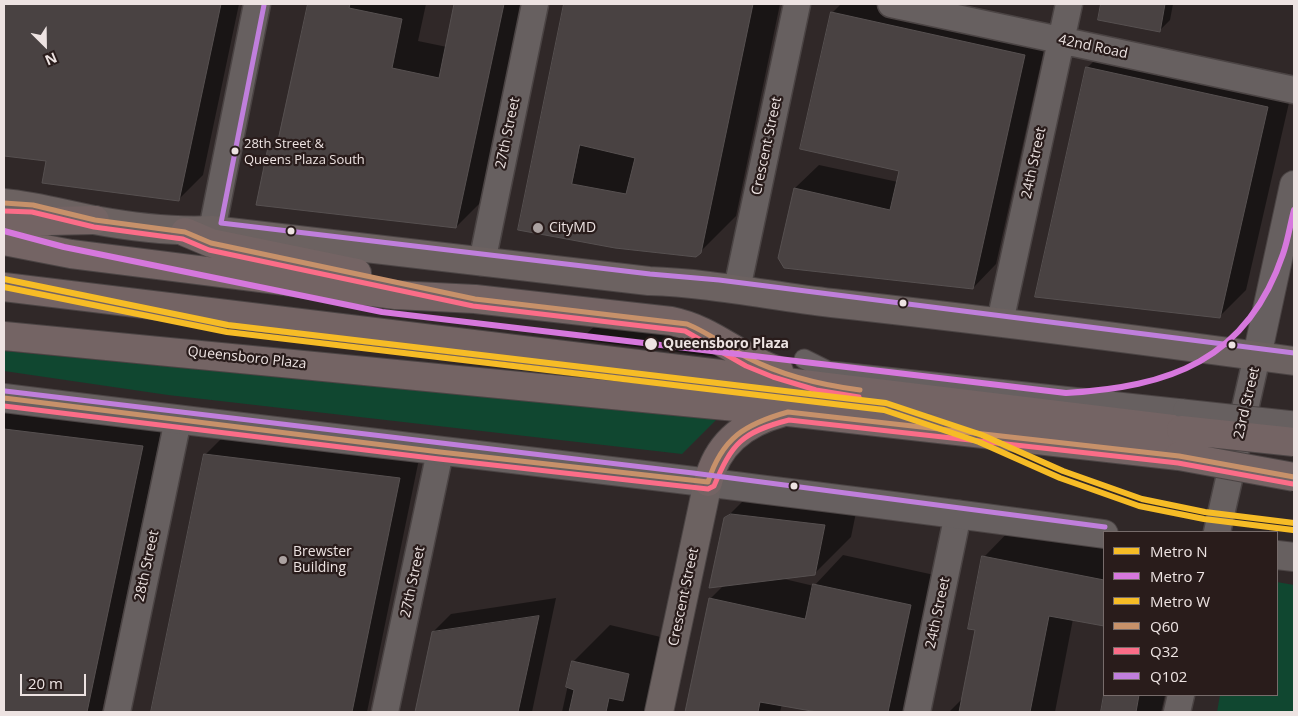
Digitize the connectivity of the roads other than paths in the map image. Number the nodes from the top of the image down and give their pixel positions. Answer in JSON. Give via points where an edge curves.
{"nodes":[{"id":1,"x":257,"y":4,"type":"edge"},
{"id":2,"x":535,"y":4,"type":"edge"},
{"id":3,"x":796,"y":4,"type":"edge"},
{"id":4,"x":891,"y":4,"type":"edge"},
{"id":5,"x":1069,"y":4,"type":"edge"},
{"id":6,"x":1061,"y":40,"type":"junction"},
{"id":7,"x":1294,"y":90,"type":"edge"},
{"id":8,"x":1294,"y":185,"type":"edge"},
{"id":9,"x":4,"y":202,"type":"edge"},
{"id":10,"x":95,"y":220,"type":"junction"},
{"id":11,"x":4,"y":222,"type":"edge"},
{"id":12,"x":212,"y":230,"type":"junction"},
{"id":13,"x":185,"y":232,"type":"junction"},
{"id":14,"x":4,"y":241,"type":"edge"},
{"id":15,"x":482,"y":262,"type":"junction"},
{"id":16,"x":222,"y":273,"type":"junction"},
{"id":17,"x":4,"y":287,"type":"edge"},
{"id":18,"x":737,"y":289,"type":"junction"},
{"id":19,"x":475,"y":299,"type":"junction"},
{"id":20,"x":1000,"y":322,"type":"junction"},
{"id":21,"x":328,"y":325,"type":"junction"},
{"id":22,"x":4,"y":336,"type":"edge"},
{"id":23,"x":1257,"y":356,"type":"junction"},
{"id":24,"x":804,"y":359,"type":"dead end"},
{"id":25,"x":1294,"y":361,"type":"edge"},
{"id":26,"x":831,"y":387,"type":"junction"},
{"id":27,"x":4,"y":398,"type":"edge"},
{"id":28,"x":788,"y":412,"type":"junction"},
{"id":29,"x":178,"y":420,"type":"junction"},
{"id":30,"x":1294,"y":421,"type":"edge"},
{"id":31,"x":1181,"y":432,"type":"junction"},
{"id":32,"x":1294,"y":442,"type":"edge"},
{"id":33,"x":440,"y":452,"type":"junction"},
{"id":34,"x":1294,"y":477,"type":"edge"},
{"id":35,"x":708,"y":482,"type":"junction"},
{"id":36,"x":958,"y":514,"type":"junction"},
{"id":37,"x":1217,"y":531,"type":"edge"},
{"id":38,"x":1103,"y":534,"type":"edge"},
{"id":39,"x":1278,"y":555,"type":"edge"},
{"id":40,"x":1294,"y":557,"type":"edge"},
{"id":41,"x":1181,"y":696,"type":"edge"},
{"id":42,"x":117,"y":712,"type":"edge"},
{"id":43,"x":385,"y":712,"type":"edge"},
{"id":44,"x":659,"y":712,"type":"edge"},
{"id":45,"x":917,"y":712,"type":"edge"},
{"id":46,"x":1178,"y":712,"type":"edge"}],
"edges":[{"from":1,"to":12,"type":"street"},
{"from":2,"to":15,"type":"street","name":"27th Street"},
{"from":3,"to":18,"type":"street","name":"Crescent Street"},
{"from":4,"to":6,"type":"street","name":"42nd Road"},
{"from":5,"to":6,"type":"street","name":"24th Street"},
{"from":6,"to":7,"type":"street","name":"42nd Road"},
{"from":6,"to":20,"type":"street","name":"24th Street"},
{"from":8,"to":23,"type":"street","name":"23rd Street"},
{"from":9,"to":10,"type":"main road","via":[[33,205]]},
{"from":10,"to":11,"type":"highway"},
{"from":10,"to":13,"type":"main road"},
{"from":12,"to":13,"type":"main road"},
{"from":12,"to":15,"type":"main road"},
{"from":13,"to":19,"type":"highway","via":[[211,244]]},
{"from":14,"to":16,"type":"highway","via":[[71,254]]},
{"from":15,"to":18,"type":"main road"},
{"from":16,"to":19,"type":"highway","via":[[396,295]]},
{"from":16,"to":21,"type":"highway"},
{"from":17,"to":21,"type":"highway"},
{"from":18,"to":20,"type":"main road","via":[[827,303]]},
{"from":19,"to":26,"type":"highway","via":[[687,324],[714,336],[749,359]]},
{"from":20,"to":23,"type":"main road"},
{"from":21,"to":26,"type":"highway"},
{"from":22,"to":28,"type":"highway","name":"Queensboro Plaza"},
{"from":23,"to":25,"type":"main road"},
{"from":23,"to":37,"type":"street","name":"23rd Street"},
{"from":24,"to":31,"type":"street","via":[[828,371]]},
{"from":26,"to":31,"type":"highway"},
{"from":27,"to":29,"type":"street"},
{"from":28,"to":31,"type":"highway","name":"Queensboro Plaza"},
{"from":28,"to":35,"type":"highway","via":[[755,422],[734,436],[718,453]]},
{"from":29,"to":33,"type":"street"},
{"from":29,"to":42,"type":"street","name":"28th Street"},
{"from":30,"to":31,"type":"street","bridge":true},
{"from":31,"to":32,"type":"highway","bridge":true},
{"from":31,"to":34,"type":"highway","bridge":true},
{"from":33,"to":35,"type":"street"},
{"from":33,"to":43,"type":"street","name":"27th Street"},
{"from":35,"to":36,"type":"street"},
{"from":35,"to":44,"type":"main road","name":"Crescent Street"},
{"from":36,"to":38,"type":"street"},
{"from":36,"to":45,"type":"street","name":"24th Street"},
{"from":39,"to":40,"type":"street"},
{"from":41,"to":46,"type":"street"}]}
